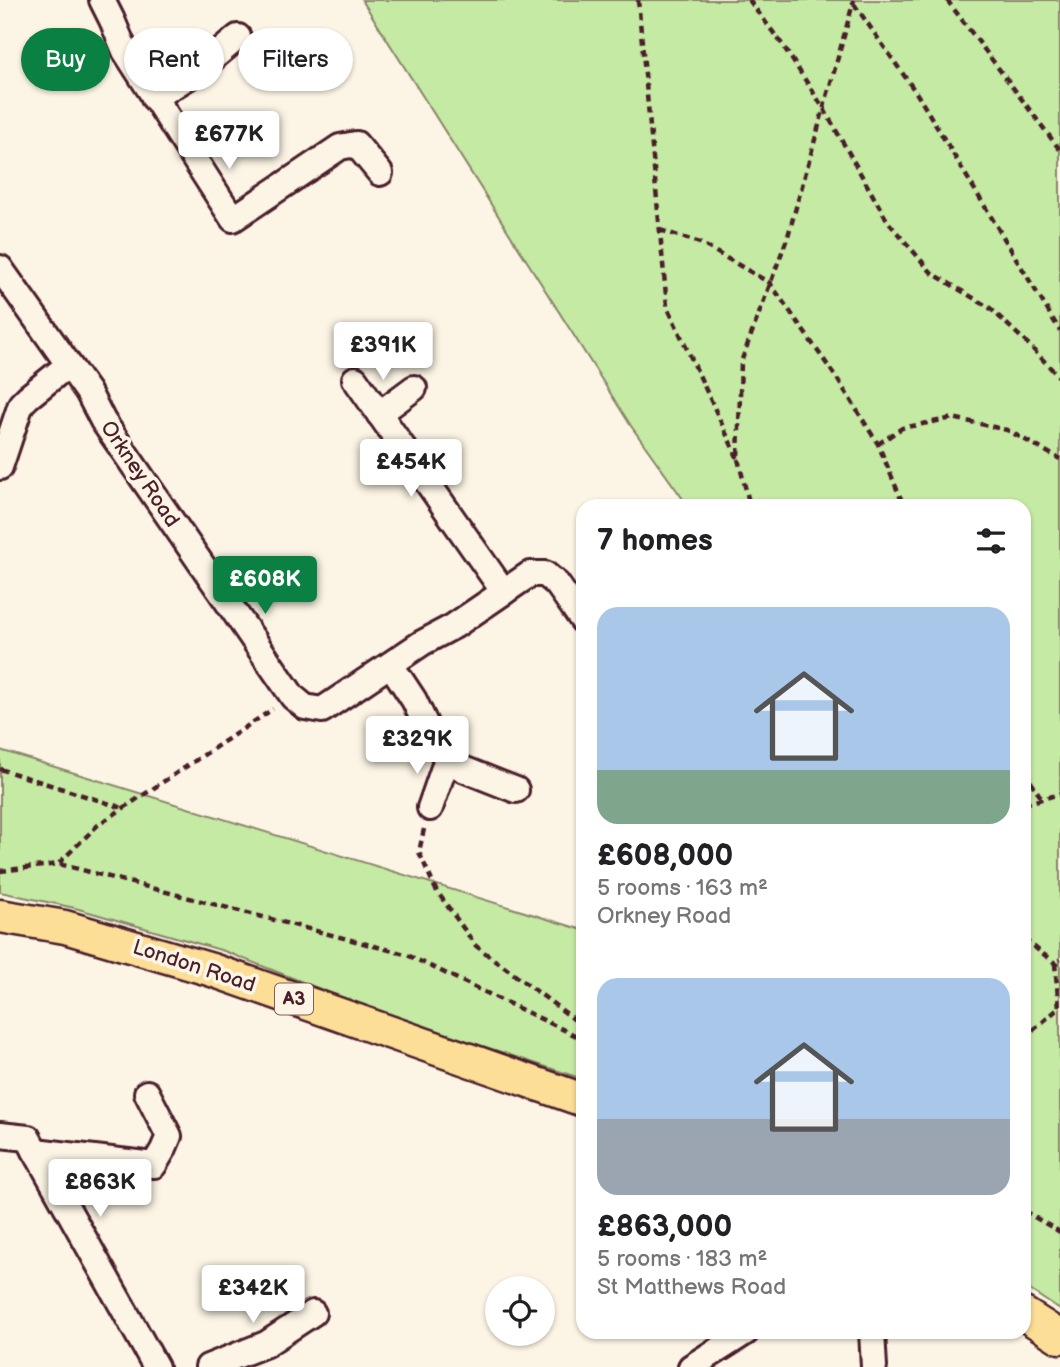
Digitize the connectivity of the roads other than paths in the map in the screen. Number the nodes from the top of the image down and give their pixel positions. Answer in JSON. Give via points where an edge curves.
{"nodes":[{"id":1,"x":102,"y":0,"type":"edge"},
{"id":2,"x":238,"y":37,"type":"dead end"},
{"id":3,"x":154,"y":98,"type":"junction"},
{"id":4,"x":380,"y":173,"type":"dead end"},
{"id":5,"x":0,"y":268,"type":"edge"},
{"id":6,"x":68,"y":365,"type":"junction"},
{"id":7,"x":355,"y":379,"type":"dead end"},
{"id":8,"x":414,"y":388,"type":"dead end"},
{"id":9,"x":379,"y":414,"type":"junction"},
{"id":10,"x":6,"y":428,"type":"edge"},
{"id":11,"x":0,"y":467,"type":"edge"},
{"id":12,"x":504,"y":592,"type":"junction"},
{"id":13,"x":576,"y":611,"type":"edge"},
{"id":14,"x":391,"y":665,"type":"junction"},
{"id":15,"x":447,"y":759,"type":"junction"},
{"id":16,"x":516,"y":790,"type":"dead end"},
{"id":17,"x":430,"y":808,"type":"road end"},
{"id":18,"x":0,"y":916,"type":"edge"},
{"id":19,"x":147,"y":1093,"type":"dead end"},
{"id":20,"x":576,"y":1098,"type":"edge"},
{"id":21,"x":0,"y":1135,"type":"edge"},
{"id":22,"x":35,"y":1151,"type":"junction"},
{"id":23,"x":313,"y":1313,"type":"dead end"},
{"id":24,"x":1031,"y":1318,"type":"edge"},
{"id":25,"x":1060,"y":1337,"type":"edge"},
{"id":26,"x":735,"y":1339,"type":"edge"},
{"id":27,"x":872,"y":1339,"type":"edge"},
{"id":28,"x":156,"y":1367,"type":"edge"},
{"id":29,"x":208,"y":1367,"type":"edge"},
{"id":30,"x":691,"y":1367,"type":"edge"},
{"id":31,"x":874,"y":1367,"type":"edge"}],
"edges":[{"from":1,"to":3,"type":"street","via":[[125,51]]},
{"from":2,"to":3,"type":"street","via":[[196,72]]},
{"from":3,"to":4,"type":"street","via":[[233,219],[340,147],[356,144]]},
{"from":5,"to":6,"type":"street","name":"Orkney Road"},
{"from":6,"to":10,"type":"street","via":[[21,404]]},
{"from":6,"to":14,"type":"street","name":"Orkney Road","via":[[293,697],[305,707],[322,710]]},
{"from":7,"to":9,"type":"street"},
{"from":8,"to":9,"type":"street"},
{"from":9,"to":12,"type":"street"},
{"from":10,"to":11,"type":"street"},
{"from":12,"to":13,"type":"street","via":[[530,574],[545,574]]},
{"from":12,"to":14,"type":"street"},
{"from":14,"to":15,"type":"street"},
{"from":15,"to":16,"type":"street"},
{"from":15,"to":17,"type":"street"},
{"from":18,"to":20,"type":"main road","name":"London Road","number":"A3","via":[[65,927],[212,970]]},
{"from":19,"to":22,"type":"street","via":[[169,1136],[154,1165]]},
{"from":21,"to":22,"type":"street","via":[[29,1138]]},
{"from":22,"to":28,"type":"street"},
{"from":23,"to":29,"type":"street","via":[[266,1344]]},
{"from":24,"to":25,"type":"main road"},
{"from":26,"to":30,"type":"street"},
{"from":27,"to":31,"type":"street"}]}
